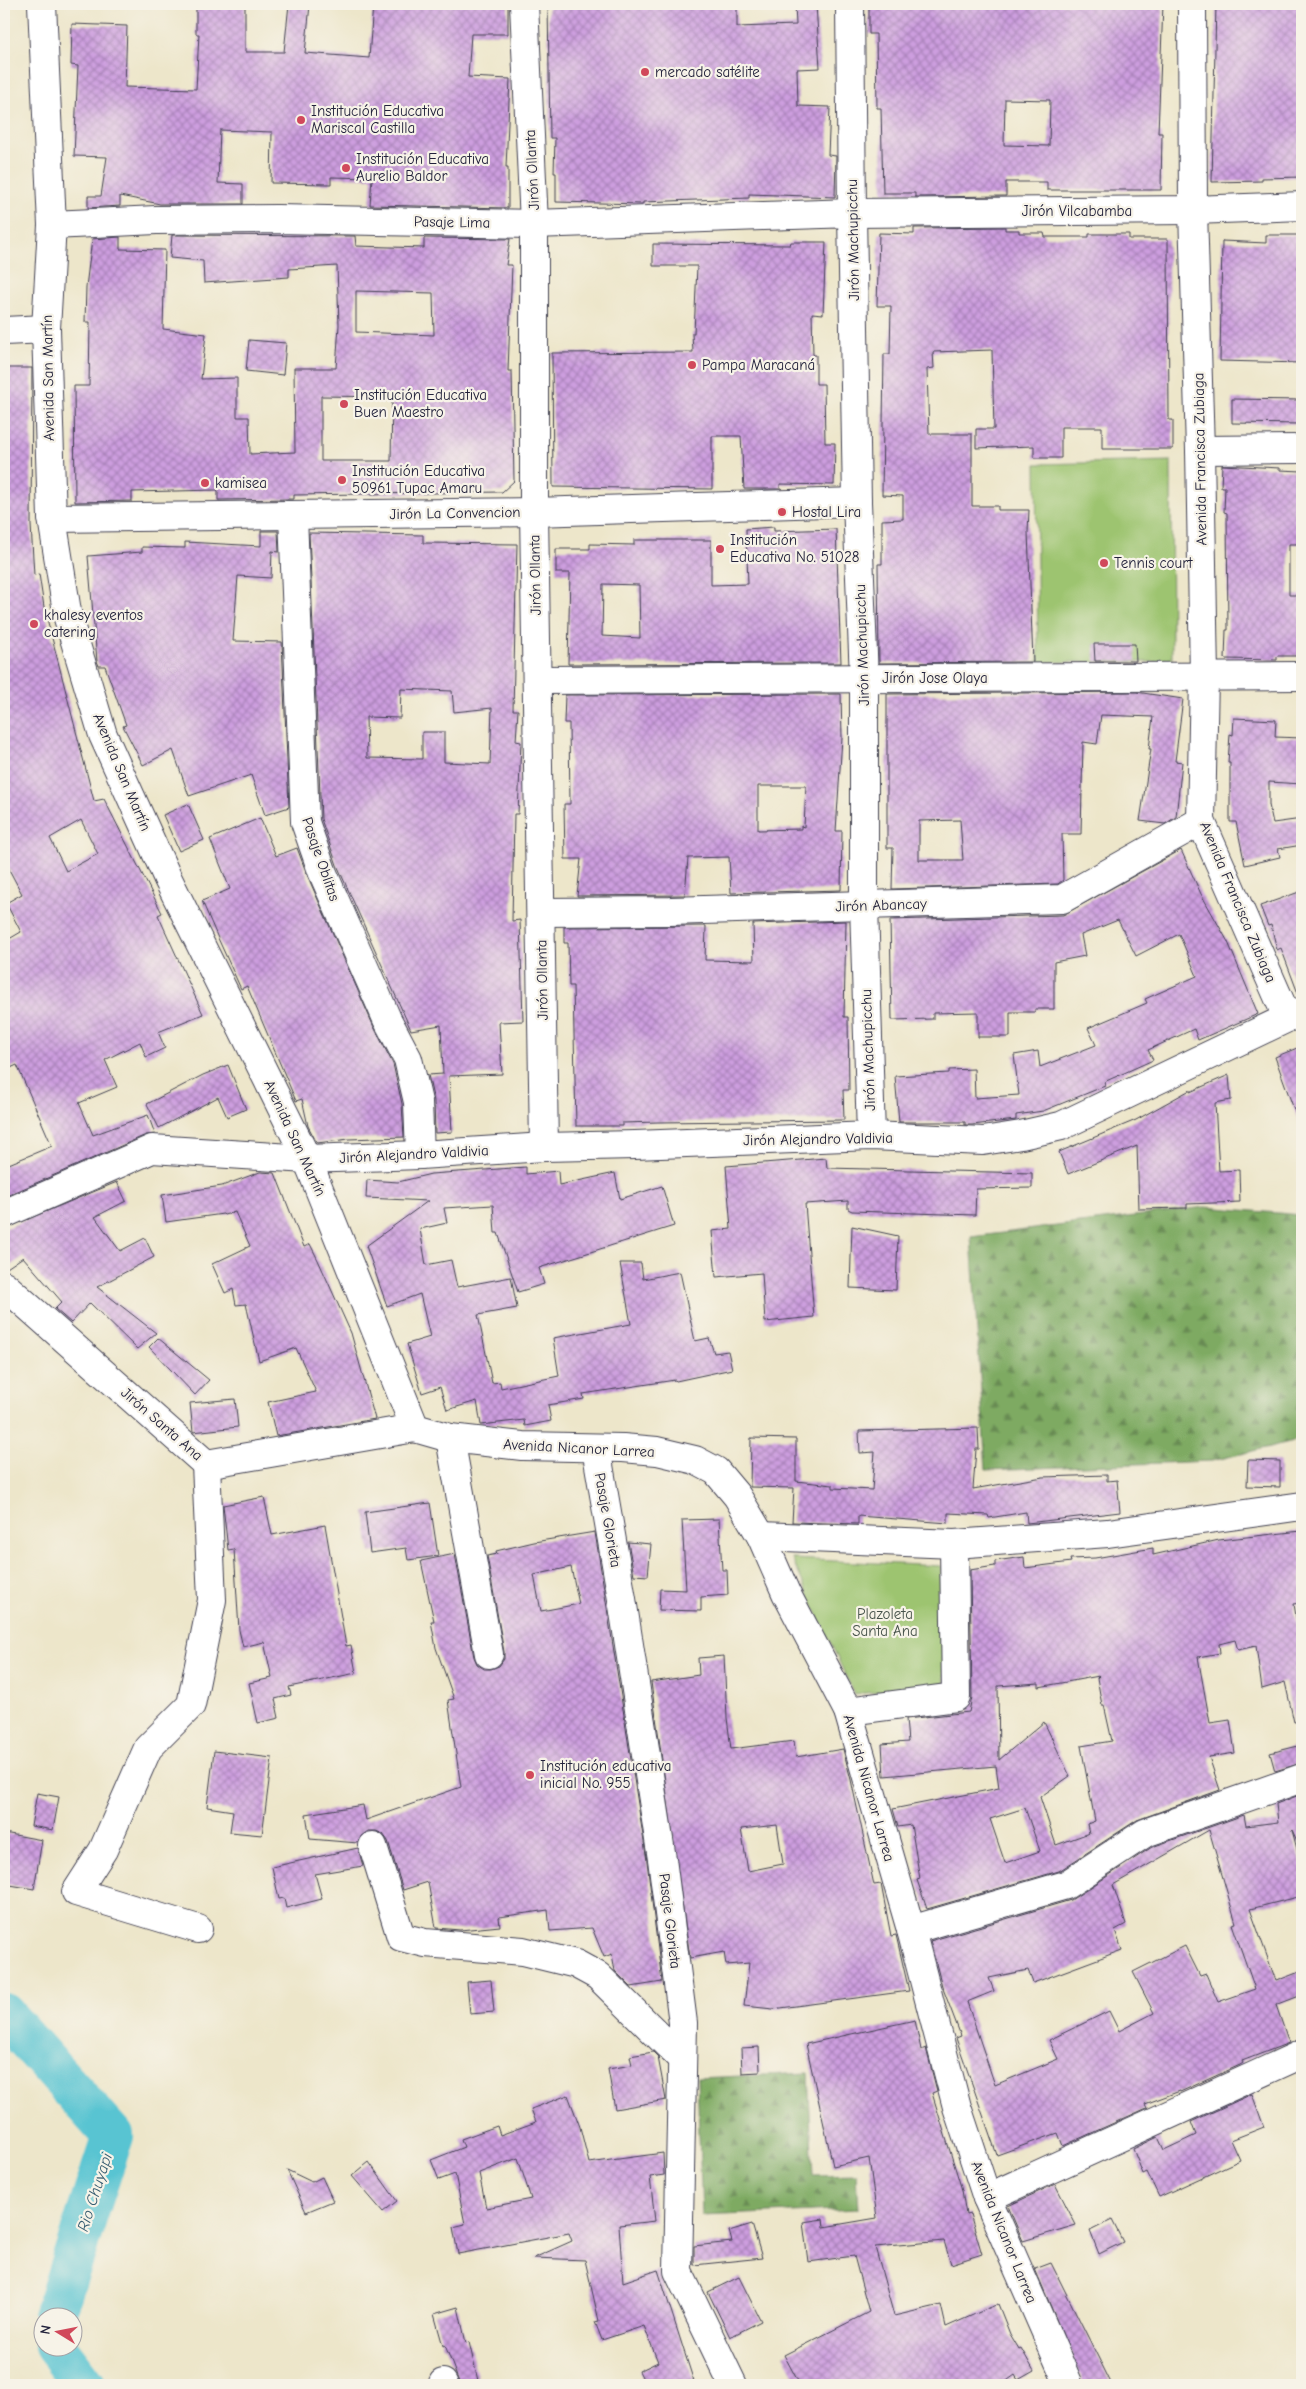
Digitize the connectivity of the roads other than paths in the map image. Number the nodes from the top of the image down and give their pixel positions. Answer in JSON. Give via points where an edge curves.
{"nodes":[{"id":1,"x":42,"y":4,"type":"edge"},
{"id":2,"x":524,"y":4,"type":"edge"},
{"id":3,"x":850,"y":4,"type":"edge"},
{"id":4,"x":1192,"y":4,"type":"edge"},
{"id":5,"x":1302,"y":206,"type":"edge"},
{"id":6,"x":1193,"y":210,"type":"junction"},
{"id":7,"x":852,"y":213,"type":"junction"},
{"id":8,"x":534,"y":224,"type":"junction"},
{"id":9,"x":52,"y":225,"type":"junction"},
{"id":10,"x":46,"y":329,"type":"junction"},
{"id":11,"x":4,"y":331,"type":"edge"},
{"id":12,"x":1302,"y":449,"type":"edge"},
{"id":13,"x":1200,"y":450,"type":"junction"},
{"id":14,"x":858,"y":502,"type":"junction"},
{"id":15,"x":534,"y":512,"type":"junction"},
{"id":16,"x":293,"y":516,"type":"junction"},
{"id":17,"x":52,"y":518,"type":"junction"},
{"id":18,"x":1302,"y":676,"type":"edge"},
{"id":19,"x":1204,"y":677,"type":"junction"},
{"id":20,"x":864,"y":679,"type":"junction"},
{"id":21,"x":538,"y":680,"type":"junction"},
{"id":22,"x":1201,"y":821,"type":"junction"},
{"id":23,"x":864,"y":905,"type":"junction"},
{"id":24,"x":541,"y":912,"type":"junction"},
{"id":25,"x":1294,"y":1014,"type":"edge"},
{"id":26,"x":871,"y":1136,"type":"junction"},
{"id":27,"x":544,"y":1147,"type":"junction"},
{"id":28,"x":420,"y":1155,"type":"junction"},
{"id":29,"x":307,"y":1159,"type":"junction"},
{"id":30,"x":4,"y":1214,"type":"edge"},
{"id":31,"x":4,"y":1285,"type":"edge"},
{"id":32,"x":415,"y":1428,"type":"junction"},
{"id":33,"x":450,"y":1438,"type":"junction"},
{"id":34,"x":596,"y":1448,"type":"junction"},
{"id":35,"x":206,"y":1464,"type":"junction"},
{"id":36,"x":1302,"y":1506,"type":"edge"},
{"id":37,"x":760,"y":1536,"type":"junction"},
{"id":38,"x":954,"y":1544,"type":"junction"},
{"id":39,"x":489,"y":1654,"type":"dead end"},
{"id":40,"x":848,"y":1711,"type":"junction"},
{"id":41,"x":1302,"y":1778,"type":"edge"},
{"id":42,"x":373,"y":1846,"type":"dead end"},
{"id":43,"x":198,"y":1929,"type":"dead end"},
{"id":44,"x":911,"y":1930,"type":"junction"},
{"id":45,"x":1302,"y":2054,"type":"edge"},
{"id":46,"x":682,"y":2058,"type":"junction"},
{"id":47,"x":987,"y":2198,"type":"junction"},
{"id":48,"x":733,"y":2385,"type":"edge"},
{"id":49,"x":1069,"y":2385,"type":"edge"}],
"edges":[{"from":1,"to":9,"type":"street","name":"Avenida San Martín"},
{"from":2,"to":8,"type":"street","name":"Jirón Ollanta"},
{"from":3,"to":7,"type":"street","name":"Jirón Machupicchu"},
{"from":4,"to":6,"type":"street","name":"Avenida Francisca Zubiaga"},
{"from":5,"to":6,"type":"street","name":"Jirón Vilcabamba"},
{"from":6,"to":7,"type":"street","name":"Jirón Vilcabamba"},
{"from":6,"to":13,"type":"street","name":"Avenida Francisca Zubiaga"},
{"from":7,"to":8,"type":"street","name":"Pasaje Lima"},
{"from":7,"to":14,"type":"street","name":"Jirón Machupicchu"},
{"from":8,"to":9,"type":"street","name":"Pasaje Lima","via":[[277,219]]},
{"from":8,"to":15,"type":"street","name":"Jirón Ollanta"},
{"from":9,"to":10,"type":"street","name":"Avenida San Martín"},
{"from":10,"to":11,"type":"street"},
{"from":10,"to":17,"type":"street","name":"Avenida San Martín"},
{"from":12,"to":13,"type":"street"},
{"from":13,"to":19,"type":"street","name":"Avenida Francisca Zubiaga"},
{"from":14,"to":15,"type":"street","name":"Jirón La Convencion"},
{"from":14,"to":20,"type":"street","name":"Jirón Machupicchu"},
{"from":15,"to":16,"type":"street","name":"Jirón La Convencion"},
{"from":15,"to":21,"type":"street","name":"Jirón Ollanta"},
{"from":16,"to":17,"type":"street","name":"Jirón La Convencion"},
{"from":16,"to":28,"type":"street","name":"Pasaje Oblitas","via":[[304,822],[322,871],[408,1059],[418,1102]]},
{"from":17,"to":29,"type":"street","name":"Avenida San Martín","via":[[68,618],[103,735],[168,879]]},
{"from":18,"to":19,"type":"street","name":"Jirón Jose Olaya"},
{"from":19,"to":20,"type":"street","name":"Jirón Jose Olaya"},
{"from":19,"to":22,"type":"street","name":"Avenida Francisca Zubiaga"},
{"from":20,"to":21,"type":"street","name":"Jirón Jose Olaya"},
{"from":20,"to":23,"type":"street","name":"Jirón Machupicchu"},
{"from":21,"to":24,"type":"street","name":"Jirón Ollanta"},
{"from":22,"to":23,"type":"street","name":"Jirón Abancay","via":[[1062,899]]},
{"from":22,"to":25,"type":"street","name":"Avenida Francisca Zubiaga"},
{"from":23,"to":24,"type":"street","name":"Jirón Abancay"},
{"from":23,"to":26,"type":"street","name":"Jirón Machupicchu"},
{"from":24,"to":27,"type":"street","name":"Jirón Ollanta"},
{"from":25,"to":26,"type":"street","name":"Jirón Alejandro Valdivia","via":[[1061,1126],[983,1141]]},
{"from":26,"to":27,"type":"street","name":"Jirón Alejandro Valdivia"},
{"from":27,"to":28,"type":"street","name":"Jirón Alejandro Valdivia"},
{"from":28,"to":29,"type":"street","name":"Jirón Alejandro Valdivia"},
{"from":29,"to":30,"type":"street","name":"Jirón Alejandro Valdivia","via":[[152,1149]]},
{"from":29,"to":32,"type":"street","name":"Avenida San Martín"},
{"from":31,"to":35,"type":"street","name":"Jirón Santa Ana"},
{"from":32,"to":33,"type":"street","name":"Avenida Nicanor Larrea"},
{"from":32,"to":35,"type":"street","name":"Jirón Santa Ana"},
{"from":33,"to":34,"type":"street","name":"Avenida Nicanor Larrea","via":[[522,1446]]},
{"from":33,"to":39,"type":"street"},
{"from":34,"to":37,"type":"street","name":"Avenida Nicanor Larrea","via":[[657,1451],[695,1460],[716,1472],[737,1496]]},
{"from":34,"to":46,"type":"street","name":"Pasaje Glorieta","via":[[662,1859],[683,2023]]},
{"from":35,"to":43,"type":"street","via":[[212,1600],[190,1705],[148,1748],[103,1850],[76,1892]]},
{"from":36,"to":38,"type":"street","via":[[1108,1533]]},
{"from":37,"to":38,"type":"street"},
{"from":37,"to":40,"type":"street","name":"Avenida Nicanor Larrea"},
{"from":38,"to":40,"type":"street","via":[[956,1697]]},
{"from":40,"to":44,"type":"street","name":"Avenida Nicanor Larrea"},
{"from":41,"to":44,"type":"street","via":[[1145,1834],[1066,1885]]},
{"from":42,"to":46,"type":"street","via":[[401,1937],[425,1943],[523,1951],[576,1964],[598,1976]]},
{"from":44,"to":47,"type":"street","name":"Avenida Nicanor Larrea","via":[[957,2107]]},
{"from":45,"to":47,"type":"street"},
{"from":46,"to":48,"type":"street","name":"Pasaje Glorieta","via":[[678,2271]]},
{"from":47,"to":49,"type":"street","name":"Avenida Nicanor Larrea"}]}
